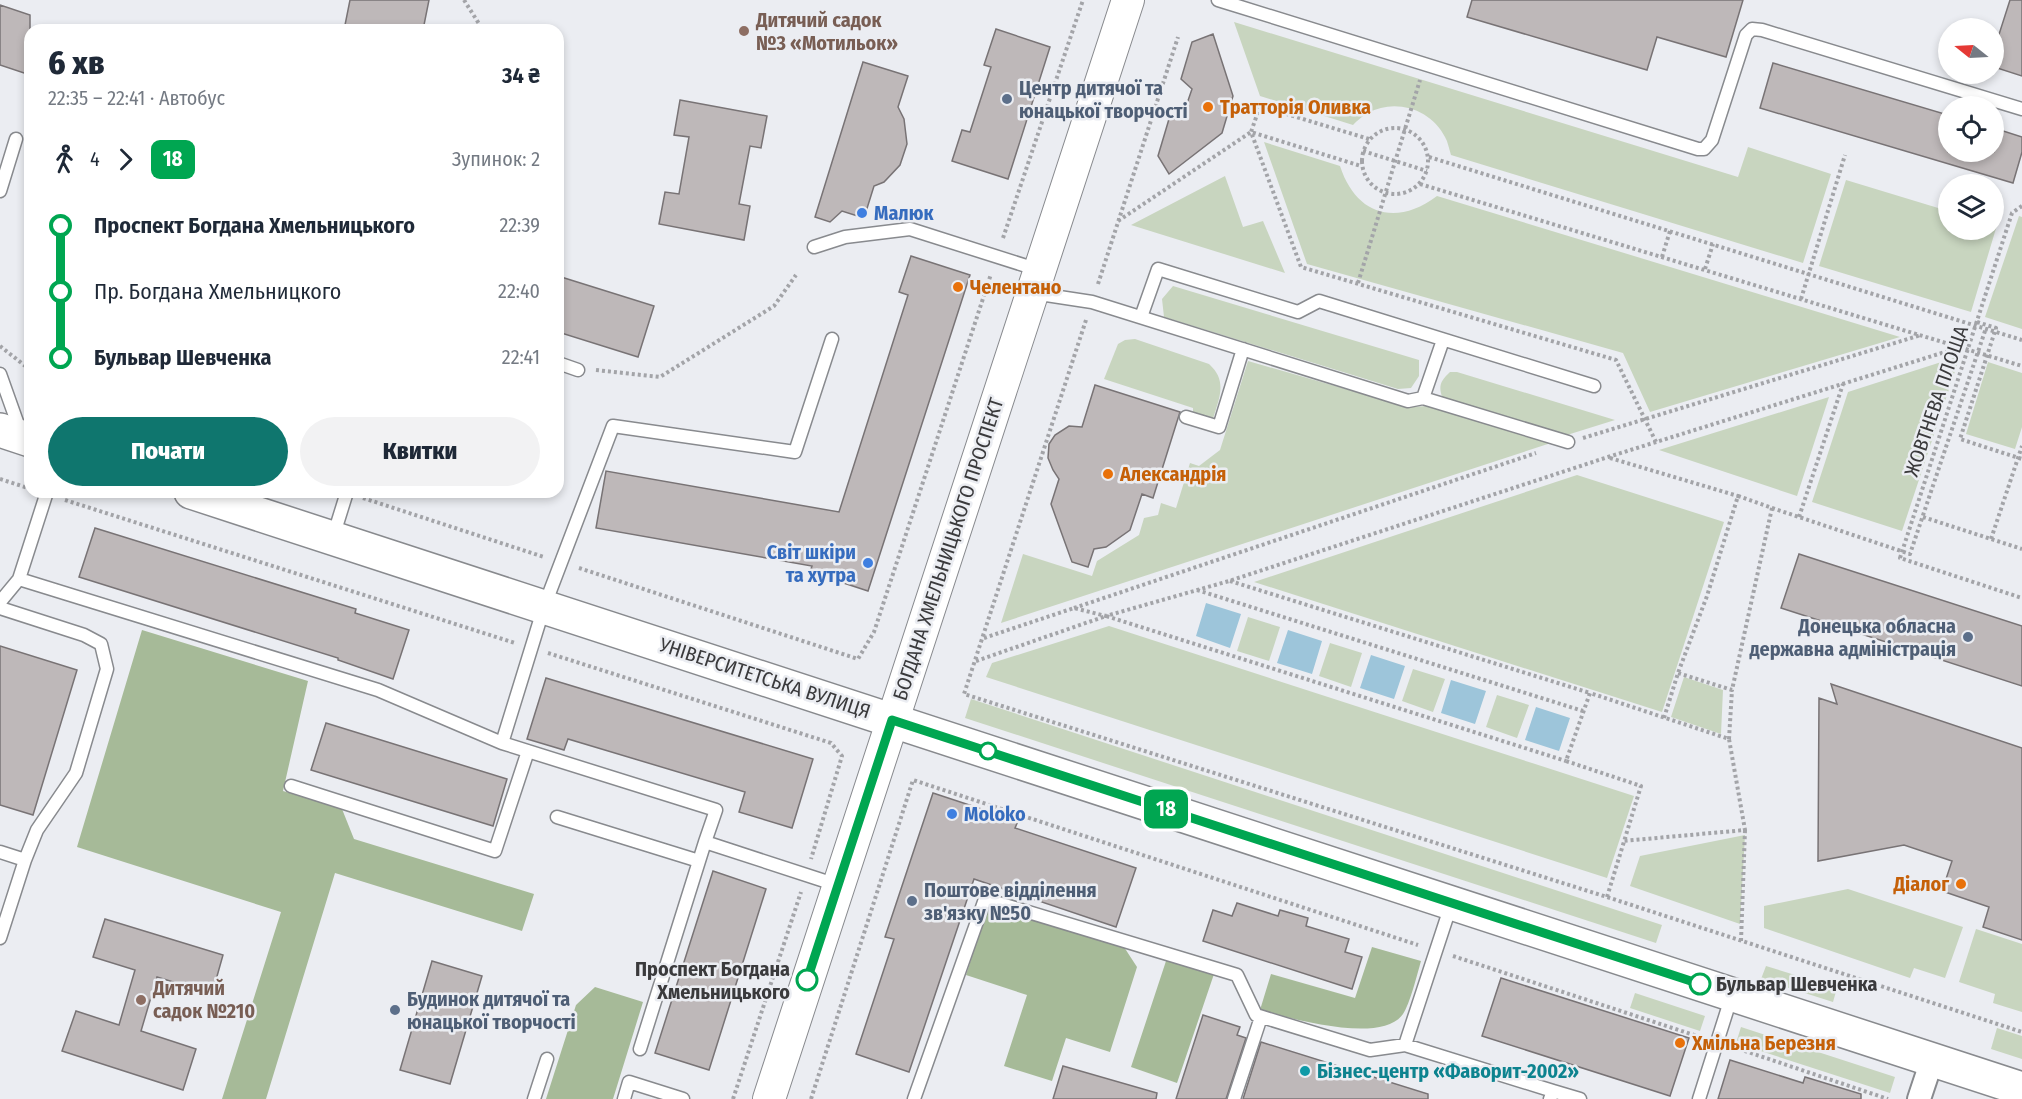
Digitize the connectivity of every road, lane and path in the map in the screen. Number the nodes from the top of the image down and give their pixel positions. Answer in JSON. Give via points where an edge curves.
{"nodes":[{"id":1,"x":464,"y":0,"type":"edge"},
{"id":2,"x":1083,"y":0,"type":"edge"},
{"id":3,"x":1128,"y":0,"type":"edge"},
{"id":4,"x":1218,"y":0,"type":"edge"},
{"id":5,"x":479,"y":24,"type":"edge"},
{"id":6,"x":1178,"y":37,"type":"dead end"},
{"id":7,"x":1425,"y":64,"type":"junction"},
{"id":8,"x":2022,"y":109,"type":"edge"},
{"id":9,"x":1405,"y":128,"type":"junction"},
{"id":10,"x":1251,"y":132,"type":"junction"},
{"id":11,"x":1369,"y":139,"type":"junction"},
{"id":12,"x":16,"y":140,"type":"dead end"},
{"id":13,"x":1363,"y":151,"type":"junction"},
{"id":14,"x":1845,"y":155,"type":"dead end"},
{"id":15,"x":1429,"y":157,"type":"junction"},
{"id":16,"x":1395,"y":161,"type":"junction"},
{"id":17,"x":1361,"y":166,"type":"junction"},
{"id":18,"x":1427,"y":171,"type":"junction"},
{"id":19,"x":1420,"y":184,"type":"junction"},
{"id":20,"x":0,"y":191,"type":"edge"},
{"id":21,"x":1385,"y":194,"type":"junction"},
{"id":22,"x":2022,"y":206,"type":"edge"},
{"id":23,"x":1118,"y":221,"type":"junction"},
{"id":24,"x":1670,"y":231,"type":"junction"},
{"id":25,"x":1713,"y":244,"type":"junction"},
{"id":26,"x":814,"y":247,"type":"dead end"},
{"id":27,"x":997,"y":256,"type":"junction"},
{"id":28,"x":1662,"y":257,"type":"junction"},
{"id":29,"x":1705,"y":270,"type":"junction"},
{"id":30,"x":1808,"y":274,"type":"junction"},
{"id":31,"x":796,"y":275,"type":"dead end"},
{"id":32,"x":1036,"y":282,"type":"junction"},
{"id":33,"x":1358,"y":283,"type":"junction"},
{"id":34,"x":1801,"y":299,"type":"junction"},
{"id":35,"x":1092,"y":302,"type":"junction"},
{"id":36,"x":1141,"y":317,"type":"junction"},
{"id":37,"x":1976,"y":324,"type":"junction"},
{"id":38,"x":1986,"y":328,"type":"junction"},
{"id":39,"x":1995,"y":331,"type":"junction"},
{"id":40,"x":1922,"y":335,"type":"junction"},
{"id":41,"x":832,"y":339,"type":"dead end"},
{"id":42,"x":1443,"y":340,"type":"junction"},
{"id":43,"x":2022,"y":340,"type":"edge"},
{"id":44,"x":0,"y":346,"type":"edge"},
{"id":45,"x":1961,"y":347,"type":"junction"},
{"id":46,"x":1243,"y":349,"type":"junction"},
{"id":47,"x":1968,"y":349,"type":"junction"},
{"id":48,"x":1978,"y":352,"type":"junction"},
{"id":49,"x":1987,"y":355,"type":"junction"},
{"id":50,"x":24,"y":365,"type":"edge"},
{"id":51,"x":564,"y":365,"type":"edge"},
{"id":52,"x":2022,"y":366,"type":"edge"},
{"id":53,"x":575,"y":369,"type":"joint"},
{"id":54,"x":0,"y":374,"type":"edge"},
{"id":55,"x":1843,"y":384,"type":"junction"},
{"id":56,"x":1594,"y":386,"type":"dead end"},
{"id":57,"x":1423,"y":398,"type":"junction"},
{"id":58,"x":1186,"y":417,"type":"dead end"},
{"id":59,"x":1645,"y":420,"type":"junction"},
{"id":60,"x":18,"y":436,"type":"edge"},
{"id":61,"x":1568,"y":442,"type":"junction"},
{"id":62,"x":1656,"y":442,"type":"junction"},
{"id":63,"x":2022,"y":446,"type":"edge"},
{"id":64,"x":1608,"y":457,"type":"junction"},
{"id":65,"x":2020,"y":459,"type":"edge"},
{"id":66,"x":0,"y":479,"type":"edge"},
{"id":67,"x":24,"y":487,"type":"edge"},
{"id":68,"x":1738,"y":496,"type":"junction"},
{"id":69,"x":45,"y":498,"type":"edge"},
{"id":70,"x":210,"y":498,"type":"edge"},
{"id":71,"x":345,"y":498,"type":"edge"},
{"id":72,"x":365,"y":498,"type":"edge"},
{"id":73,"x":80,"y":505,"type":"dead end"},
{"id":74,"x":1772,"y":508,"type":"junction"},
{"id":75,"x":1799,"y":517,"type":"junction"},
{"id":76,"x":1923,"y":517,"type":"junction"},
{"id":77,"x":333,"y":538,"type":"junction"},
{"id":78,"x":1991,"y":539,"type":"junction"},
{"id":79,"x":2022,"y":549,"type":"edge"},
{"id":80,"x":1902,"y":551,"type":"junction"},
{"id":81,"x":561,"y":562,"type":"junction"},
{"id":82,"x":19,"y":579,"type":"junction"},
{"id":83,"x":1229,"y":581,"type":"junction"},
{"id":84,"x":1196,"y":589,"type":"junction"},
{"id":85,"x":2022,"y":598,"type":"edge"},
{"id":86,"x":0,"y":602,"type":"edge"},
{"id":87,"x":544,"y":607,"type":"junction"},
{"id":88,"x":0,"y":608,"type":"edge"},
{"id":89,"x":1074,"y":608,"type":"junction"},
{"id":90,"x":1106,"y":616,"type":"junction"},
{"id":91,"x":984,"y":638,"type":"junction"},
{"id":92,"x":532,"y":648,"type":"junction"},
{"id":93,"x":976,"y":661,"type":"junction"},
{"id":94,"x":1678,"y":673,"type":"junction"},
{"id":95,"x":1732,"y":690,"type":"junction"},
{"id":96,"x":1590,"y":693,"type":"junction"},
{"id":97,"x":1583,"y":711,"type":"junction"},
{"id":98,"x":1664,"y":718,"type":"junction"},
{"id":99,"x":892,"y":720,"type":"junction"},
{"id":100,"x":1730,"y":739,"type":"junction"},
{"id":101,"x":502,"y":743,"type":"junction"},
{"id":102,"x":528,"y":751,"type":"junction"},
{"id":103,"x":1566,"y":761,"type":"junction"},
{"id":104,"x":937,"y":779,"type":"dead end"},
{"id":105,"x":291,"y":786,"type":"dead end"},
{"id":106,"x":934,"y":787,"type":"junction"},
{"id":107,"x":557,"y":817,"type":"dead end"},
{"id":108,"x":1744,"y":830,"type":"junction"},
{"id":109,"x":1623,"y":841,"type":"junction"},
{"id":110,"x":705,"y":842,"type":"junction"},
{"id":111,"x":0,"y":852,"type":"edge"},
{"id":112,"x":25,"y":860,"type":"junction"},
{"id":113,"x":699,"y":861,"type":"junction"},
{"id":114,"x":806,"y":875,"type":"junction"},
{"id":115,"x":838,"y":885,"type":"junction"},
{"id":116,"x":1607,"y":897,"type":"junction"},
{"id":117,"x":1451,"y":903,"type":"junction"},
{"id":118,"x":0,"y":938,"type":"edge"},
{"id":119,"x":1741,"y":941,"type":"junction"},
{"id":120,"x":1436,"y":951,"type":"junction"},
{"id":121,"x":1732,"y":995,"type":"junction"},
{"id":122,"x":1261,"y":1017,"type":"junction"},
{"id":123,"x":2022,"y":1032,"type":"edge"},
{"id":124,"x":1717,"y":1042,"type":"junction"},
{"id":125,"x":1405,"y":1045,"type":"junction"},
{"id":126,"x":640,"y":1049,"type":"dead end"},
{"id":127,"x":547,"y":1059,"type":"dead end"},
{"id":128,"x":1932,"y":1060,"type":"junction"},
{"id":129,"x":2022,"y":1089,"type":"edge"},
{"id":130,"x":1551,"y":1095,"type":"edge"},
{"id":131,"x":534,"y":1099,"type":"edge"},
{"id":132,"x":624,"y":1099,"type":"edge"},
{"id":133,"x":683,"y":1099,"type":"edge"},
{"id":134,"x":732,"y":1099,"type":"edge"},
{"id":135,"x":769,"y":1099,"type":"edge"},
{"id":136,"x":811,"y":1099,"type":"edge"},
{"id":137,"x":914,"y":1099,"type":"edge"},
{"id":138,"x":1234,"y":1099,"type":"edge"},
{"id":139,"x":1580,"y":1099,"type":"edge"},
{"id":140,"x":1699,"y":1099,"type":"edge"},
{"id":141,"x":1888,"y":1099,"type":"edge"},
{"id":142,"x":1919,"y":1099,"type":"edge"}],
"edges":[{"from":1,"to":5,"type":"path"},
{"from":2,"to":27,"type":"path"},
{"from":3,"to":32,"type":"main road","name":"БОГДАНА ХМЕЛЬНИЦЬКОГО ПРОСПЕКТ"},
{"from":4,"to":7,"type":"lane"},
{"from":6,"to":23,"type":"path"},
{"from":7,"to":8,"type":"lane","via":[[1698,149],[1704,149],[1712,140],[1746,35],[1752,29]]},
{"from":7,"to":9,"type":"path"},
{"from":9,"to":11,"type":"path","via":[[1390,127]]},
{"from":9,"to":15,"type":"path","via":[[1425,145]]},
{"from":9,"to":16,"type":"path"},
{"from":10,"to":11,"type":"path","via":[[1260,106]]},
{"from":10,"to":17,"type":"path"},
{"from":10,"to":23,"type":"path"},
{"from":10,"to":33,"type":"path","via":[[1301,267]]},
{"from":11,"to":13,"type":"path"},
{"from":12,"to":20,"type":"lane"},
{"from":13,"to":16,"type":"path"},
{"from":13,"to":17,"type":"path"},
{"from":14,"to":30,"type":"path"},
{"from":15,"to":18,"type":"path"},
{"from":15,"to":24,"type":"path"},
{"from":16,"to":18,"type":"path"},
{"from":16,"to":21,"type":"path"},
{"from":17,"to":21,"type":"path","via":[[1374,188]]},
{"from":18,"to":19,"type":"path"},
{"from":19,"to":21,"type":"path","via":[[1399,195]]},
{"from":19,"to":28,"type":"path"},
{"from":21,"to":33,"type":"path"},
{"from":22,"to":37,"type":"path","via":[[2012,213]]},
{"from":23,"to":35,"type":"path"},
{"from":24,"to":25,"type":"path"},
{"from":24,"to":28,"type":"path"},
{"from":25,"to":29,"type":"path"},
{"from":25,"to":30,"type":"path"},
{"from":26,"to":27,"type":"lane","via":[[845,237],[910,229]]},
{"from":27,"to":32,"type":"lane"},
{"from":27,"to":81,"type":"path","via":[[874,632],[858,658]]},
{"from":28,"to":29,"type":"path"},
{"from":29,"to":34,"type":"path"},
{"from":30,"to":34,"type":"path"},
{"from":30,"to":37,"type":"path"},
{"from":31,"to":53,"type":"path","via":[[774,306],[660,377]]},
{"from":32,"to":35,"type":"lane"},
{"from":32,"to":99,"type":"main road","name":"БОГДАНА ХМЕЛЬНИЦЬКОГО ПРОСПЕКТ"},
{"from":33,"to":59,"type":"path","via":[[1616,360]]},
{"from":34,"to":40,"type":"path"},
{"from":35,"to":36,"type":"lane"},
{"from":35,"to":91,"type":"path"},
{"from":36,"to":42,"type":"lane","via":[[1158,269],[1298,312],[1319,302]]},
{"from":36,"to":46,"type":"lane"},
{"from":37,"to":38,"type":"path"},
{"from":37,"to":39,"type":"path","name":"ЖОВТНЕВА ПЛОЩА","via":[[1996,328]]},
{"from":37,"to":47,"type":"path","name":"ЖОВТНЕВА ПЛОЩА"},
{"from":38,"to":39,"type":"path"},
{"from":38,"to":48,"type":"path"},
{"from":39,"to":43,"type":"path"},
{"from":39,"to":49,"type":"path","name":"ЖОВТНЕВА ПЛОЩА"},
{"from":40,"to":45,"type":"path"},
{"from":40,"to":59,"type":"path"},
{"from":41,"to":81,"type":"lane","via":[[795,453],[613,426]]},
{"from":42,"to":56,"type":"lane"},
{"from":42,"to":57,"type":"lane"},
{"from":44,"to":50,"type":"path"},
{"from":45,"to":47,"type":"path"},
{"from":45,"to":55,"type":"path"},
{"from":46,"to":57,"type":"lane","via":[[1408,401]]},
{"from":46,"to":58,"type":"lane","via":[[1219,427]]},
{"from":47,"to":48,"type":"path"},
{"from":47,"to":80,"type":"path","name":"ЖОВТНЕВА ПЛОЩА"},
{"from":48,"to":49,"type":"path"},
{"from":48,"to":76,"type":"path"},
{"from":49,"to":52,"type":"path"},
{"from":49,"to":65,"type":"path","name":"ЖОВТНЕВА ПЛОЩА","via":[[1959,439]]},
{"from":51,"to":53,"type":"lane"},
{"from":54,"to":60,"type":"lane"},
{"from":55,"to":62,"type":"path"},
{"from":55,"to":75,"type":"path"},
{"from":57,"to":61,"type":"lane"},
{"from":59,"to":61,"type":"path"},
{"from":59,"to":62,"type":"path"},
{"from":61,"to":89,"type":"path"},
{"from":62,"to":64,"type":"path"},
{"from":63,"to":65,"type":"path"},
{"from":64,"to":68,"type":"path"},
{"from":64,"to":83,"type":"path"},
{"from":65,"to":78,"type":"path"},
{"from":66,"to":67,"type":"path"},
{"from":68,"to":74,"type":"path"},
{"from":68,"to":94,"type":"path","via":[[1707,597]]},
{"from":69,"to":82,"type":"lane"},
{"from":70,"to":77,"type":"main road","name":"УНІВЕРСИТЕТСЬКА ВУЛИЦЯ"},
{"from":71,"to":77,"type":"lane"},
{"from":72,"to":81,"type":"path"},
{"from":73,"to":92,"type":"path"},
{"from":74,"to":75,"type":"path"},
{"from":74,"to":95,"type":"path"},
{"from":75,"to":80,"type":"path"},
{"from":76,"to":78,"type":"path"},
{"from":76,"to":80,"type":"path","via":[[1910,554]]},
{"from":77,"to":87,"type":"main road","name":"УНІВЕРСИТЕТСЬКА ВУЛИЦЯ"},
{"from":78,"to":79,"type":"path"},
{"from":80,"to":85,"type":"path","via":[[1900,558]]},
{"from":81,"to":87,"type":"lane"},
{"from":82,"to":86,"type":"lane"},
{"from":82,"to":101,"type":"lane","via":[[378,690]]},
{"from":83,"to":84,"type":"path"},
{"from":83,"to":96,"type":"path"},
{"from":84,"to":90,"type":"path"},
{"from":84,"to":97,"type":"path"},
{"from":87,"to":92,"type":"lane"},
{"from":87,"to":99,"type":"main road","name":"УНІВЕРСИТЕТСЬКА ВУЛИЦЯ"},
{"from":88,"to":112,"type":"lane","via":[[101,644],[106,669],[76,773],[37,830]]},
{"from":89,"to":90,"type":"path"},
{"from":89,"to":91,"type":"path"},
{"from":90,"to":93,"type":"path"},
{"from":90,"to":103,"type":"path"},
{"from":91,"to":93,"type":"path"},
{"from":92,"to":101,"type":"lane"},
{"from":92,"to":114,"type":"path","via":[[831,743],[842,756]]},
{"from":93,"to":116,"type":"path","via":[[964,694]]},
{"from":94,"to":95,"type":"path"},
{"from":94,"to":98,"type":"path"},
{"from":95,"to":100,"type":"path"},
{"from":96,"to":97,"type":"path"},
{"from":96,"to":98,"type":"path"},
{"from":97,"to":103,"type":"path"},
{"from":98,"to":100,"type":"path"},
{"from":99,"to":115,"type":"main road","name":"БОГДАНА ХМЕЛЬНИЦЬКОГО ПРОСПЕКТ"},
{"from":99,"to":117,"type":"main road","name":"УНІВЕРСИТЕТСЬКА ВУЛИЦЯ"},
{"from":100,"to":108,"type":"path"},
{"from":101,"to":102,"type":"lane"},
{"from":102,"to":105,"type":"lane","via":[[495,851]]},
{"from":102,"to":110,"type":"lane","via":[[716,810]]},
{"from":103,"to":109,"type":"path","via":[[1641,786]]},
{"from":104,"to":106,"type":"path"},
{"from":106,"to":120,"type":"path"},
{"from":106,"to":136,"type":"path","via":[[913,780]]},
{"from":107,"to":113,"type":"lane"},
{"from":108,"to":109,"type":"path"},
{"from":108,"to":119,"type":"path"},
{"from":109,"to":116,"type":"path"},
{"from":110,"to":113,"type":"lane"},
{"from":110,"to":114,"type":"lane"},
{"from":111,"to":112,"type":"lane"},
{"from":112,"to":118,"type":"lane"},
{"from":113,"to":126,"type":"lane"},
{"from":114,"to":115,"type":"lane"},
{"from":114,"to":134,"type":"path"},
{"from":115,"to":135,"type":"main road","name":"БОГДАНА ХМЕЛЬНИЦЬКОГО ПРОСПЕКТ"},
{"from":116,"to":119,"type":"path"},
{"from":117,"to":120,"type":"lane"},
{"from":117,"to":121,"type":"main road","name":"УНІВЕРСИТЕТСЬКА ВУЛИЦЯ"},
{"from":119,"to":123,"type":"path"},
{"from":120,"to":124,"type":"path"},
{"from":120,"to":125,"type":"lane"},
{"from":121,"to":124,"type":"lane"},
{"from":121,"to":128,"type":"main road","name":"УНІВЕРСИТЕТСЬКА ВУЛИЦЯ"},
{"from":122,"to":125,"type":"lane","via":[[1370,1050]]},
{"from":122,"to":137,"type":"lane","via":[[1256,1015],[1237,975],[985,899]]},
{"from":122,"to":138,"type":"lane"},
{"from":124,"to":140,"type":"lane"},
{"from":124,"to":141,"type":"path"},
{"from":125,"to":130,"type":"lane"},
{"from":127,"to":131,"type":"lane"},
{"from":128,"to":129,"type":"main road","name":"УНІВЕРСИТЕТСЬКА ВУЛИЦЯ"},
{"from":128,"to":142,"type":"street"},
{"from":130,"to":139,"type":"lane"},
{"from":132,"to":133,"type":"lane","via":[[629,1082]]}]}
